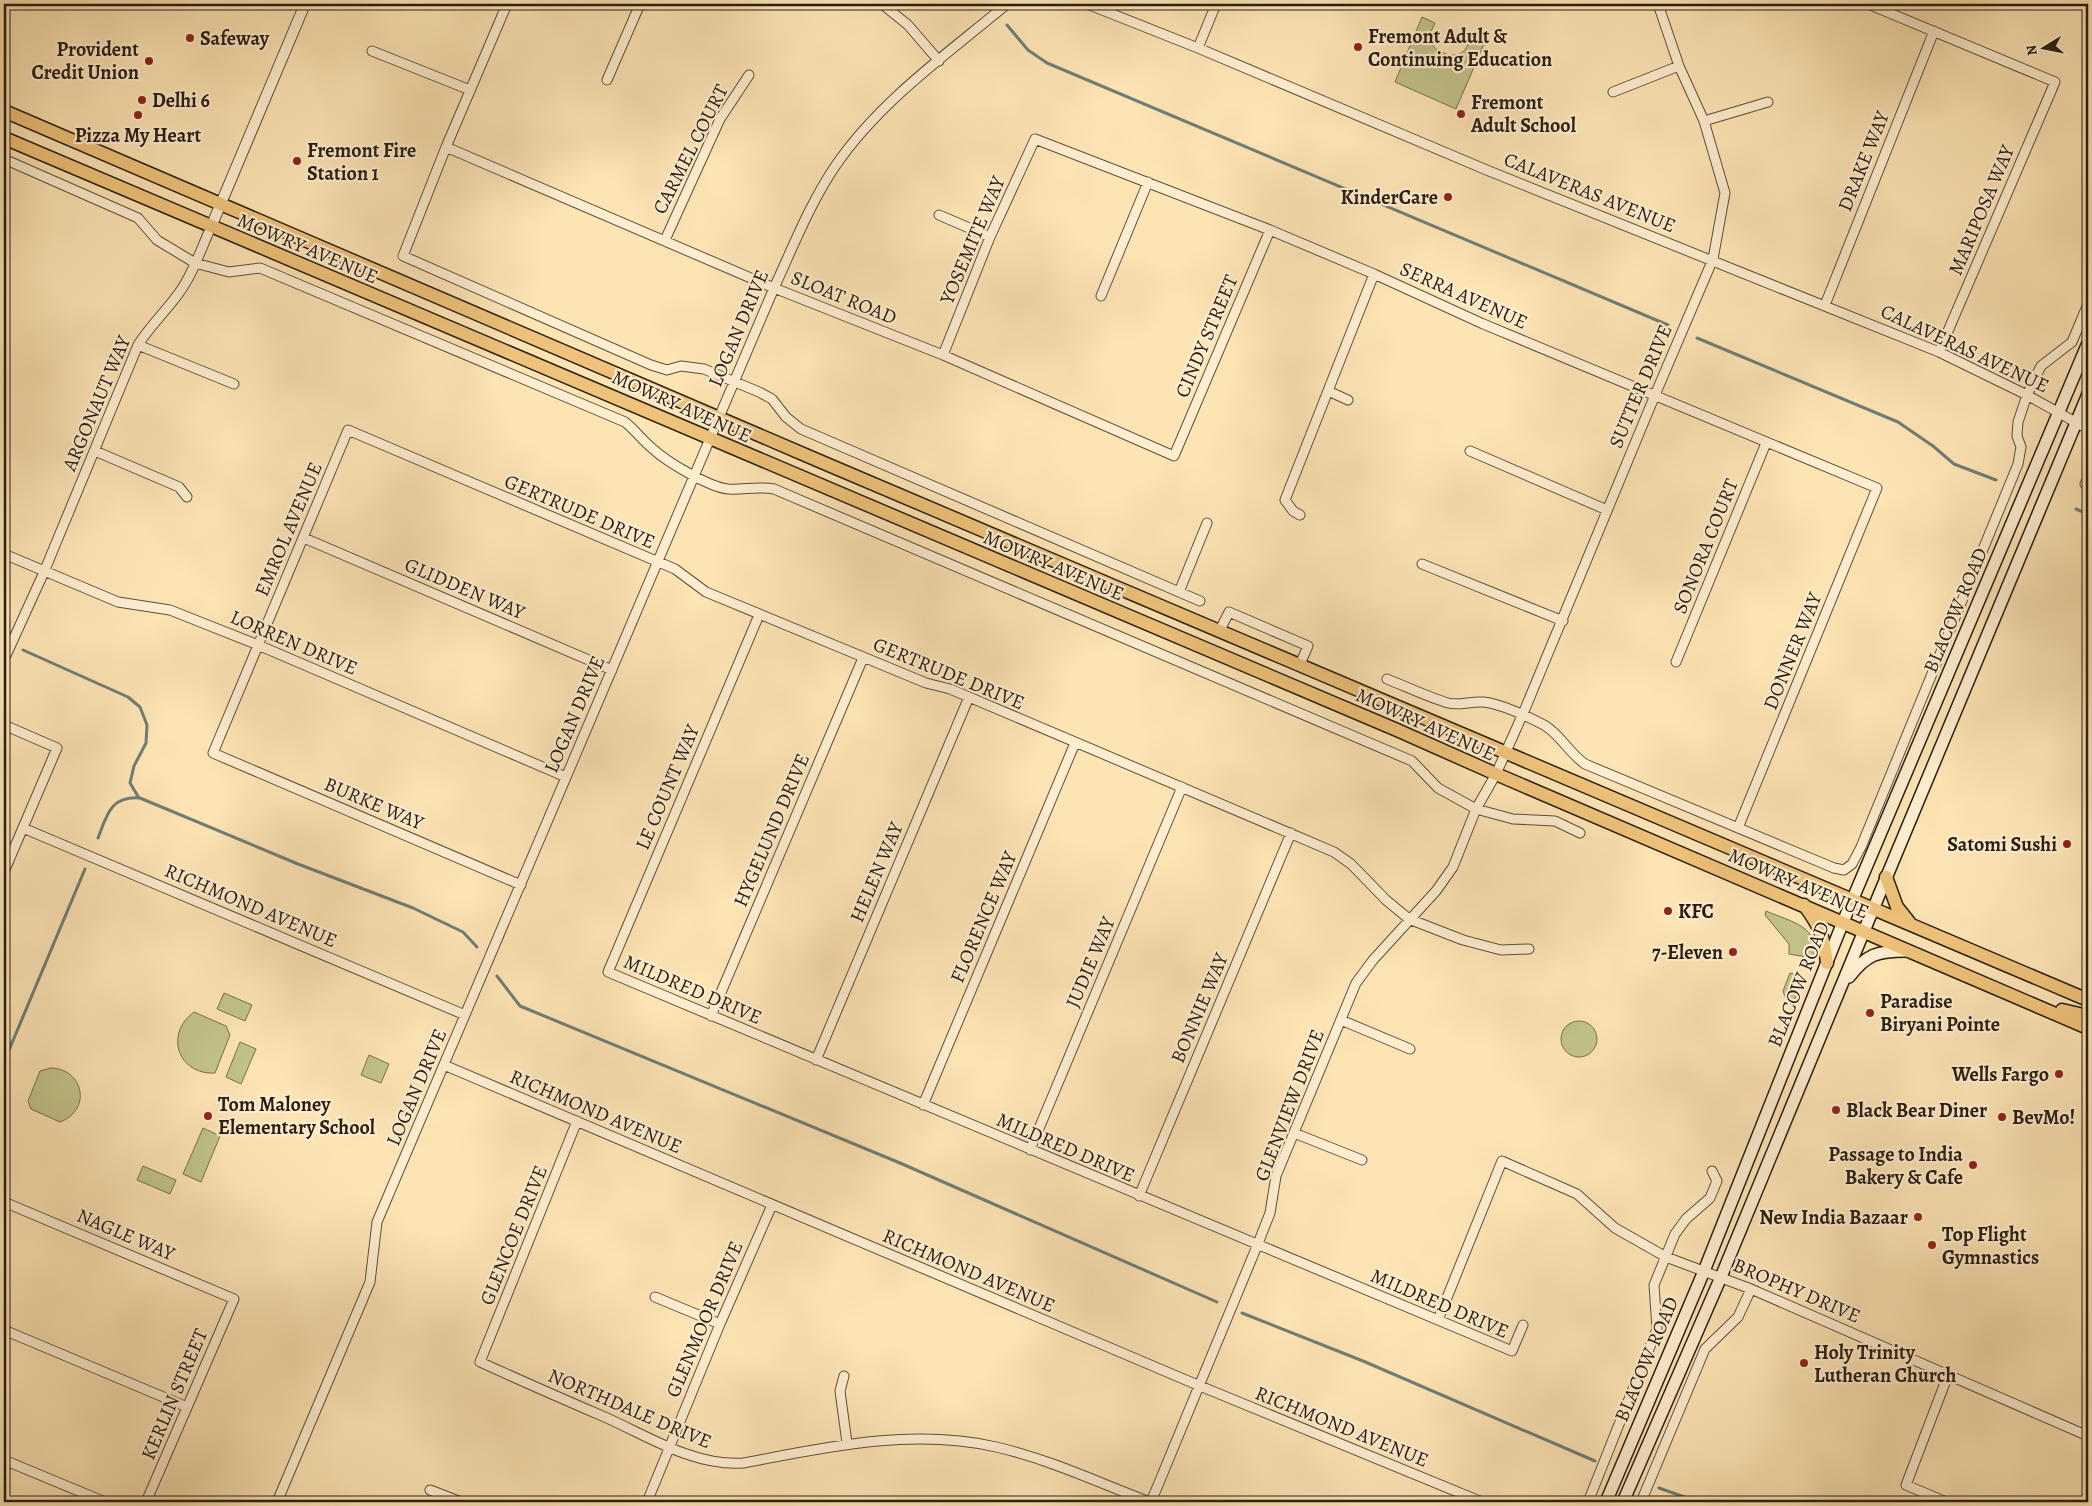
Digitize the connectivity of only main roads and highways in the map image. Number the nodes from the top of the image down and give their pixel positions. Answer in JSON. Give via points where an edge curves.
{"nodes":[{"id":1,"x":4,"y":111,"type":"edge"},
{"id":2,"x":4,"y":138,"type":"edge"},
{"id":3,"x":2088,"y":344,"type":"edge"},
{"id":4,"x":2088,"y":394,"type":"edge"},
{"id":5,"x":1886,"y":877,"type":"junction"},
{"id":6,"x":1853,"y":899,"type":"junction"},
{"id":7,"x":1804,"y":905,"type":"junction"},
{"id":8,"x":1873,"y":908,"type":"junction"},
{"id":9,"x":1843,"y":922,"type":"junction"},
{"id":10,"x":1910,"y":924,"type":"junction"},
{"id":11,"x":1864,"y":930,"type":"junction"},
{"id":12,"x":1911,"y":951,"type":"junction"},
{"id":13,"x":1827,"y":963,"type":"junction"},
{"id":14,"x":1836,"y":997,"type":"junction"},
{"id":15,"x":2088,"y":1000,"type":"edge"},
{"id":16,"x":2030,"y":1002,"type":"junction"},
{"id":17,"x":2088,"y":1016,"type":"edge"},
{"id":18,"x":2088,"y":1028,"type":"edge"},
{"id":19,"x":1606,"y":1502,"type":"edge"},
{"id":20,"x":1623,"y":1502,"type":"edge"}],
"edges":[{"from":1,"to":6,"type":"main road","name":"MOWRY AVENUE"},
{"from":2,"to":7,"type":"main road","name":"MOWRY AVENUE"},
{"from":3,"to":6,"type":"main road","name":"BLACOW ROAD"},
{"from":4,"to":5,"type":"main road","name":"BLACOW ROAD"},
{"from":5,"to":8,"type":"main road","name":"BLACOW ROAD"},
{"from":5,"to":10,"type":"main road","via":[[1897,907]]},
{"from":6,"to":8,"type":"main road","name":"MOWRY AVENUE"},
{"from":6,"to":9,"type":"main road","name":"BLACOW ROAD"},
{"from":7,"to":9,"type":"main road","name":"MOWRY AVENUE"},
{"from":7,"to":13,"type":"main road","via":[[1824,938]]},
{"from":8,"to":10,"type":"main road","name":"MOWRY AVENUE"},
{"from":8,"to":11,"type":"main road","name":"BLACOW ROAD"},
{"from":9,"to":11,"type":"main road","name":"MOWRY AVENUE"},
{"from":9,"to":13,"type":"main road","name":"BLACOW ROAD"},
{"from":10,"to":15,"type":"main road","name":"MOWRY AVENUE"},
{"from":11,"to":12,"type":"main road","name":"MOWRY AVENUE"},
{"from":11,"to":14,"type":"main road","name":"BLACOW ROAD"},
{"from":12,"to":14,"type":"main road","via":[[1887,951],[1868,957],[1855,969]]},
{"from":12,"to":16,"type":"main road","name":"MOWRY AVENUE"},
{"from":13,"to":19,"type":"main road","name":"BLACOW ROAD","via":[[1704,1270]]},
{"from":14,"to":20,"type":"main road","name":"BLACOW ROAD","via":[[1721,1277]]},
{"from":16,"to":17,"type":"main road"},
{"from":16,"to":18,"type":"main road","name":"MOWRY AVENUE"}]}
